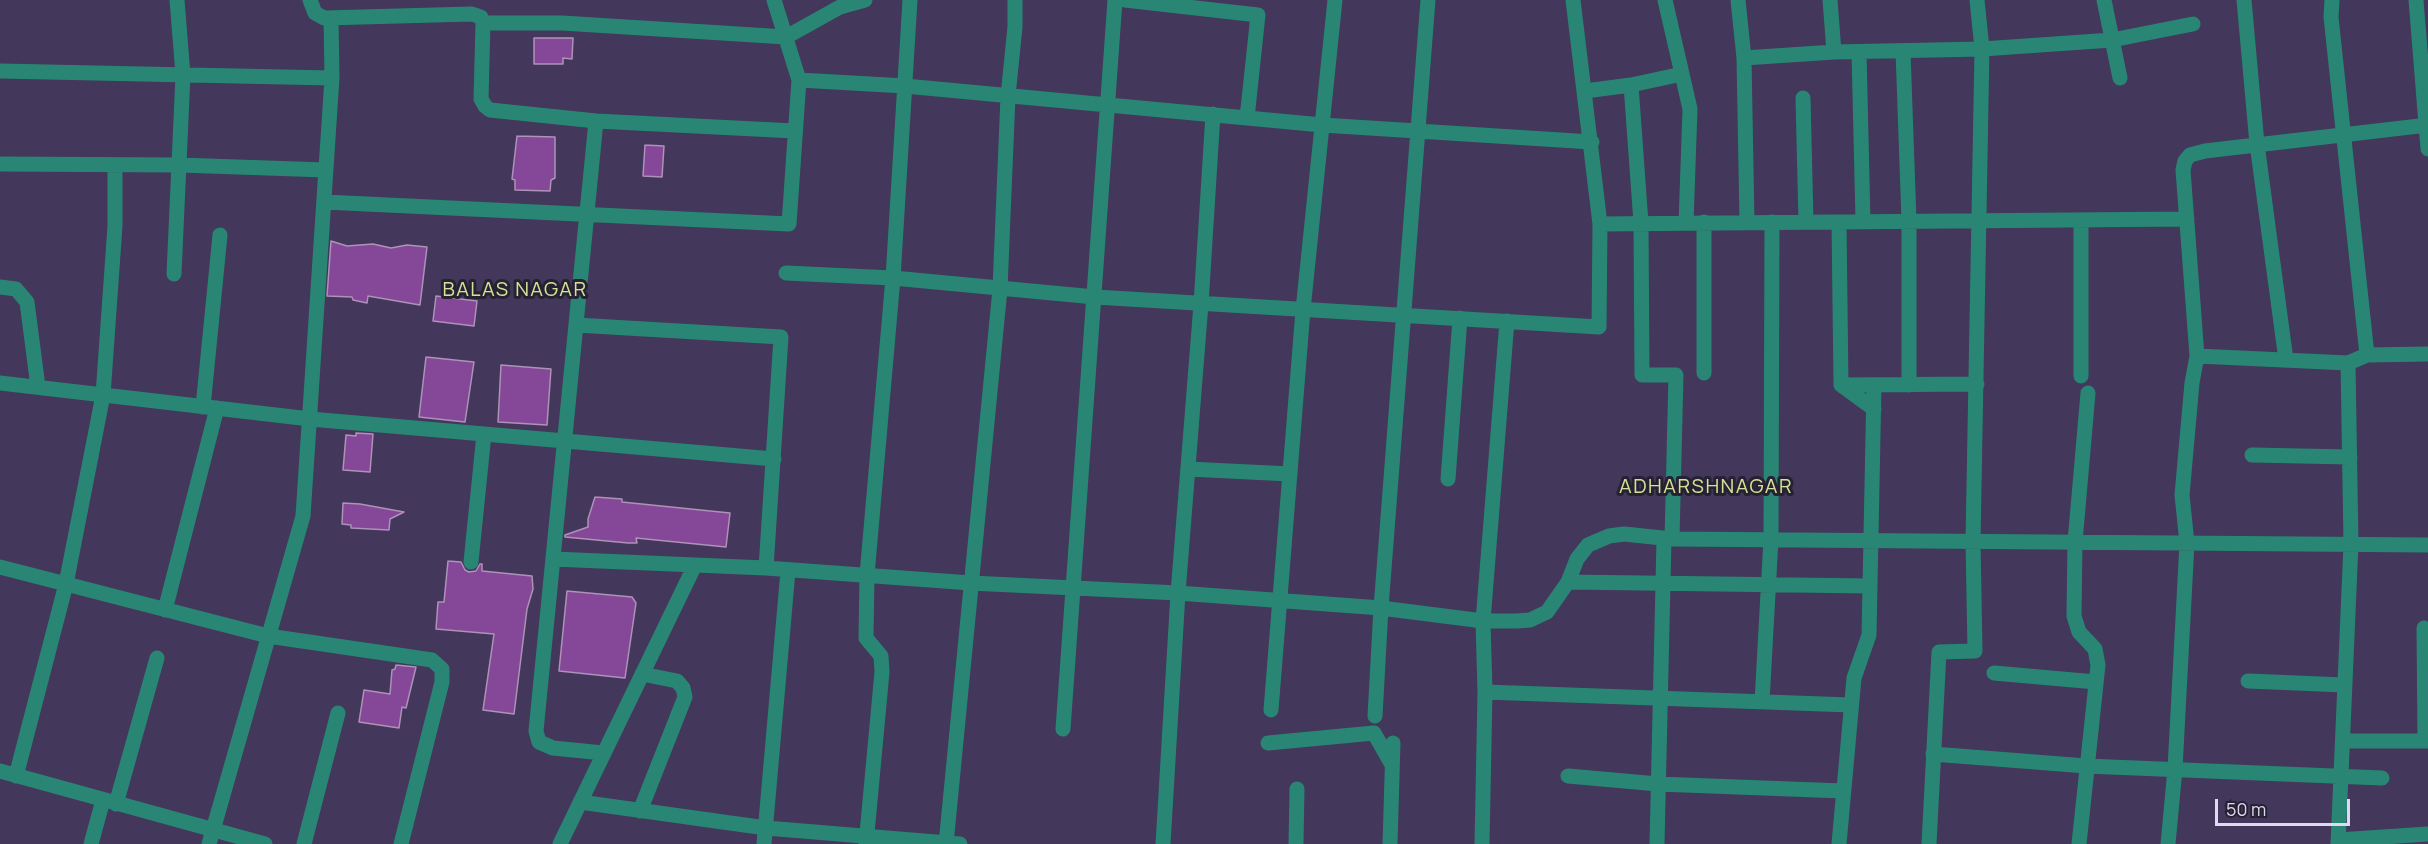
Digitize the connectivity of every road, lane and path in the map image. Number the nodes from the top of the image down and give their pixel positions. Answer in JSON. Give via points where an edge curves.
{"nodes":[{"id":1,"x":177,"y":0,"type":"edge"},
{"id":2,"x":310,"y":0,"type":"edge"},
{"id":3,"x":774,"y":0,"type":"edge"},
{"id":4,"x":865,"y":0,"type":"edge"},
{"id":5,"x":910,"y":0,"type":"edge"},
{"id":6,"x":1015,"y":0,"type":"edge"},
{"id":7,"x":1115,"y":0,"type":"edge"},
{"id":8,"x":1125,"y":0,"type":"edge"},
{"id":9,"x":1335,"y":0,"type":"edge"},
{"id":10,"x":1428,"y":0,"type":"edge"},
{"id":11,"x":1573,"y":0,"type":"edge"},
{"id":12,"x":1665,"y":0,"type":"edge"},
{"id":13,"x":1738,"y":0,"type":"edge"},
{"id":14,"x":1830,"y":0,"type":"edge"},
{"id":15,"x":1977,"y":0,"type":"edge"},
{"id":16,"x":2104,"y":0,"type":"edge"},
{"id":17,"x":2244,"y":0,"type":"edge"},
{"id":18,"x":2332,"y":0,"type":"edge"},
{"id":19,"x":2416,"y":0,"type":"edge"},
{"id":20,"x":331,"y":18,"type":"junction"},
{"id":21,"x":483,"y":23,"type":"junction"},
{"id":22,"x":2193,"y":24,"type":"dead end"},
{"id":23,"x":786,"y":37,"type":"junction"},
{"id":24,"x":2112,"y":40,"type":"junction"},
{"id":25,"x":1982,"y":49,"type":"junction"},
{"id":26,"x":1903,"y":51,"type":"junction"},
{"id":27,"x":1834,"y":52,"type":"junction"},
{"id":28,"x":1859,"y":52,"type":"junction"},
{"id":29,"x":1744,"y":58,"type":"junction"},
{"id":30,"x":0,"y":71,"type":"edge"},
{"id":31,"x":1682,"y":74,"type":"junction"},
{"id":32,"x":183,"y":75,"type":"junction"},
{"id":33,"x":332,"y":78,"type":"junction"},
{"id":34,"x":2120,"y":78,"type":"dead end"},
{"id":35,"x":799,"y":80,"type":"junction"},
{"id":36,"x":1631,"y":85,"type":"junction"},
{"id":37,"x":905,"y":86,"type":"junction"},
{"id":38,"x":1585,"y":91,"type":"junction"},
{"id":39,"x":1008,"y":96,"type":"junction"},
{"id":40,"x":1803,"y":98,"type":"dead end"},
{"id":41,"x":1108,"y":104,"type":"junction"},
{"id":42,"x":1213,"y":114,"type":"junction"},
{"id":43,"x":1247,"y":118,"type":"junction"},
{"id":44,"x":596,"y":121,"type":"junction"},
{"id":45,"x":1322,"y":125,"type":"junction"},
{"id":46,"x":2427,"y":125,"type":"edge"},
{"id":47,"x":795,"y":131,"type":"junction"},
{"id":48,"x":1418,"y":131,"type":"junction"},
{"id":49,"x":2343,"y":135,"type":"junction"},
{"id":50,"x":1592,"y":142,"type":"junction"},
{"id":51,"x":2257,"y":144,"type":"junction"},
{"id":52,"x":2428,"y":149,"type":"edge"},
{"id":53,"x":0,"y":164,"type":"edge"},
{"id":54,"x":115,"y":165,"type":"junction"},
{"id":55,"x":179,"y":165,"type":"junction"},
{"id":56,"x":326,"y":170,"type":"junction"},
{"id":57,"x":324,"y":202,"type":"junction"},
{"id":58,"x":587,"y":214,"type":"junction"},
{"id":59,"x":2187,"y":219,"type":"junction"},
{"id":60,"x":1980,"y":220,"type":"junction"},
{"id":61,"x":2081,"y":220,"type":"junction"},
{"id":62,"x":1909,"y":221,"type":"junction"},
{"id":63,"x":1704,"y":222,"type":"junction"},
{"id":64,"x":1748,"y":222,"type":"junction"},
{"id":65,"x":1772,"y":222,"type":"junction"},
{"id":66,"x":1806,"y":222,"type":"junction"},
{"id":67,"x":1839,"y":222,"type":"junction"},
{"id":68,"x":1863,"y":222,"type":"junction"},
{"id":69,"x":1641,"y":223,"type":"junction"},
{"id":70,"x":1686,"y":223,"type":"junction"},
{"id":71,"x":1600,"y":224,"type":"junction"},
{"id":72,"x":220,"y":235,"type":"dead end"},
{"id":73,"x":786,"y":273,"type":"dead end"},
{"id":74,"x":174,"y":274,"type":"dead end"},
{"id":75,"x":893,"y":278,"type":"junction"},
{"id":76,"x":0,"y":286,"type":"edge"},
{"id":77,"x":1000,"y":289,"type":"junction"},
{"id":78,"x":1095,"y":297,"type":"junction"},
{"id":79,"x":1201,"y":304,"type":"junction"},
{"id":80,"x":1303,"y":310,"type":"junction"},
{"id":81,"x":1404,"y":315,"type":"junction"},
{"id":82,"x":1460,"y":318,"type":"junction"},
{"id":83,"x":1507,"y":321,"type":"junction"},
{"id":84,"x":576,"y":325,"type":"junction"},
{"id":85,"x":2428,"y":354,"type":"edge"},
{"id":86,"x":2367,"y":355,"type":"junction"},
{"id":87,"x":2197,"y":357,"type":"junction"},
{"id":88,"x":2286,"y":360,"type":"junction"},
{"id":89,"x":2348,"y":363,"type":"junction"},
{"id":90,"x":1704,"y":373,"type":"dead end"},
{"id":91,"x":2081,"y":376,"type":"dead end"},
{"id":92,"x":0,"y":383,"type":"edge"},
{"id":93,"x":1977,"y":384,"type":"junction"},
{"id":94,"x":1841,"y":385,"type":"junction"},
{"id":95,"x":1874,"y":385,"type":"junction"},
{"id":96,"x":1910,"y":385,"type":"junction"},
{"id":97,"x":38,"y":387,"type":"junction"},
{"id":98,"x":2088,"y":393,"type":"dead end"},
{"id":99,"x":104,"y":395,"type":"junction"},
{"id":100,"x":210,"y":407,"type":"junction"},
{"id":101,"x":1874,"y":409,"type":"junction"},
{"id":102,"x":310,"y":419,"type":"junction"},
{"id":103,"x":484,"y":434,"type":"junction"},
{"id":104,"x":565,"y":441,"type":"junction"},
{"id":105,"x":2252,"y":455,"type":"dead end"},
{"id":106,"x":2350,"y":457,"type":"junction"},
{"id":107,"x":774,"y":459,"type":"junction"},
{"id":108,"x":1188,"y":469,"type":"junction"},
{"id":109,"x":1290,"y":474,"type":"junction"},
{"id":110,"x":1448,"y":479,"type":"dead end"},
{"id":111,"x":1668,"y":539,"type":"junction"},
{"id":112,"x":1771,"y":540,"type":"junction"},
{"id":113,"x":1871,"y":540,"type":"junction"},
{"id":114,"x":1973,"y":541,"type":"junction"},
{"id":115,"x":2075,"y":542,"type":"junction"},
{"id":116,"x":2187,"y":543,"type":"junction"},
{"id":117,"x":2351,"y":544,"type":"junction"},
{"id":118,"x":2428,"y":545,"type":"edge"},
{"id":119,"x":553,"y":559,"type":"junction"},
{"id":120,"x":471,"y":562,"type":"dead end"},
{"id":121,"x":695,"y":565,"type":"junction"},
{"id":122,"x":0,"y":567,"type":"edge"},
{"id":123,"x":766,"y":568,"type":"junction"},
{"id":124,"x":788,"y":571,"type":"junction"},
{"id":125,"x":867,"y":575,"type":"junction"},
{"id":126,"x":1568,"y":582,"type":"junction"},
{"id":127,"x":971,"y":583,"type":"junction"},
{"id":128,"x":66,"y":584,"type":"junction"},
{"id":129,"x":1663,"y":584,"type":"junction"},
{"id":130,"x":1768,"y":585,"type":"junction"},
{"id":131,"x":1870,"y":586,"type":"junction"},
{"id":132,"x":1074,"y":589,"type":"junction"},
{"id":133,"x":1178,"y":594,"type":"junction"},
{"id":134,"x":1279,"y":601,"type":"junction"},
{"id":135,"x":1381,"y":608,"type":"junction"},
{"id":136,"x":165,"y":610,"type":"junction"},
{"id":137,"x":1483,"y":621,"type":"junction"},
{"id":138,"x":2424,"y":628,"type":"dead end"},
{"id":139,"x":268,"y":636,"type":"junction"},
{"id":140,"x":157,"y":658,"type":"dead end"},
{"id":141,"x":1994,"y":673,"type":"dead end"},
{"id":142,"x":642,"y":674,"type":"junction"},
{"id":143,"x":2248,"y":681,"type":"dead end"},
{"id":144,"x":2096,"y":682,"type":"junction"},
{"id":145,"x":2345,"y":685,"type":"junction"},
{"id":146,"x":1485,"y":692,"type":"junction"},
{"id":147,"x":1660,"y":698,"type":"junction"},
{"id":148,"x":1762,"y":702,"type":"junction"},
{"id":149,"x":1851,"y":705,"type":"junction"},
{"id":150,"x":1271,"y":710,"type":"dead end"},
{"id":151,"x":338,"y":712,"type":"dead end"},
{"id":152,"x":1375,"y":717,"type":"dead end"},
{"id":153,"x":1063,"y":729,"type":"dead end"},
{"id":154,"x":2343,"y":741,"type":"junction"},
{"id":155,"x":2427,"y":741,"type":"edge"},
{"id":156,"x":1268,"y":743,"type":"dead end"},
{"id":157,"x":1393,"y":744,"type":"dead end"},
{"id":158,"x":603,"y":753,"type":"junction"},
{"id":159,"x":1934,"y":754,"type":"junction"},
{"id":160,"x":1391,"y":764,"type":"junction"},
{"id":161,"x":2086,"y":766,"type":"junction"},
{"id":162,"x":2175,"y":769,"type":"junction"},
{"id":163,"x":0,"y":771,"type":"edge"},
{"id":164,"x":16,"y":776,"type":"junction"},
{"id":165,"x":1568,"y":776,"type":"dead end"},
{"id":166,"x":2342,"y":776,"type":"junction"},
{"id":167,"x":2382,"y":778,"type":"dead end"},
{"id":168,"x":1658,"y":784,"type":"junction"},
{"id":169,"x":1297,"y":789,"type":"dead end"},
{"id":170,"x":1843,"y":790,"type":"junction"},
{"id":171,"x":110,"y":802,"type":"junction"},
{"id":172,"x":580,"y":802,"type":"junction"},
{"id":173,"x":640,"y":811,"type":"junction"},
{"id":174,"x":766,"y":828,"type":"junction"},
{"id":175,"x":2428,"y":834,"type":"edge"},
{"id":176,"x":210,"y":837,"type":"edge"},
{"id":177,"x":866,"y":840,"type":"edge"},
{"id":178,"x":2338,"y":842,"type":"edge"},
{"id":179,"x":91,"y":844,"type":"edge"},
{"id":180,"x":265,"y":844,"type":"edge"},
{"id":181,"x":303,"y":844,"type":"edge"},
{"id":182,"x":401,"y":844,"type":"edge"},
{"id":183,"x":560,"y":844,"type":"edge"},
{"id":184,"x":764,"y":844,"type":"edge"},
{"id":185,"x":946,"y":844,"type":"edge"},
{"id":186,"x":960,"y":844,"type":"edge"},
{"id":187,"x":1163,"y":844,"type":"edge"},
{"id":188,"x":1296,"y":844,"type":"edge"},
{"id":189,"x":1390,"y":844,"type":"edge"},
{"id":190,"x":1482,"y":844,"type":"edge"},
{"id":191,"x":1657,"y":844,"type":"edge"},
{"id":192,"x":1839,"y":844,"type":"edge"},
{"id":193,"x":1929,"y":844,"type":"edge"},
{"id":194,"x":2079,"y":844,"type":"edge"},
{"id":195,"x":2168,"y":844,"type":"edge"}],
"edges":[{"from":1,"to":32,"type":"street"},
{"from":2,"to":20,"type":"street","via":[[315,13]]},
{"from":3,"to":23,"type":"street"},
{"from":4,"to":23,"type":"street","via":[[840,7]]},
{"from":5,"to":37,"type":"street"},
{"from":6,"to":39,"type":"street"},
{"from":7,"to":41,"type":"street"},
{"from":8,"to":43,"type":"street","via":[[1258,15]]},
{"from":9,"to":45,"type":"street"},
{"from":10,"to":48,"type":"street"},
{"from":11,"to":38,"type":"street"},
{"from":12,"to":31,"type":"street"},
{"from":13,"to":29,"type":"street"},
{"from":14,"to":27,"type":"street"},
{"from":15,"to":25,"type":"street"},
{"from":16,"to":24,"type":"street"},
{"from":17,"to":51,"type":"street"},
{"from":18,"to":49,"type":"street"},
{"from":19,"to":46,"type":"street"},
{"from":20,"to":21,"type":"street","via":[[472,14],[481,17]]},
{"from":20,"to":33,"type":"street"},
{"from":21,"to":23,"type":"street","via":[[562,23]]},
{"from":21,"to":44,"type":"street","via":[[484,106],[490,110]]},
{"from":22,"to":24,"type":"street"},
{"from":23,"to":35,"type":"street"},
{"from":24,"to":25,"type":"street"},
{"from":24,"to":34,"type":"street"},
{"from":25,"to":26,"type":"street"},
{"from":25,"to":60,"type":"street"},
{"from":26,"to":28,"type":"street"},
{"from":26,"to":62,"type":"street"},
{"from":27,"to":28,"type":"street"},
{"from":27,"to":29,"type":"street"},
{"from":28,"to":68,"type":"street"},
{"from":29,"to":64,"type":"street"},
{"from":30,"to":32,"type":"street"},
{"from":31,"to":36,"type":"street"},
{"from":31,"to":70,"type":"street","via":[[1690,109]]},
{"from":32,"to":33,"type":"street"},
{"from":32,"to":55,"type":"street"},
{"from":33,"to":56,"type":"street"},
{"from":35,"to":37,"type":"street"},
{"from":35,"to":47,"type":"street"},
{"from":36,"to":38,"type":"street"},
{"from":36,"to":69,"type":"street"},
{"from":37,"to":39,"type":"street"},
{"from":37,"to":75,"type":"street"},
{"from":38,"to":50,"type":"street"},
{"from":39,"to":41,"type":"street"},
{"from":39,"to":77,"type":"street"},
{"from":40,"to":66,"type":"street"},
{"from":41,"to":42,"type":"street"},
{"from":41,"to":78,"type":"street"},
{"from":42,"to":43,"type":"street"},
{"from":42,"to":79,"type":"street"},
{"from":43,"to":45,"type":"street"},
{"from":44,"to":47,"type":"street"},
{"from":44,"to":58,"type":"street"},
{"from":45,"to":48,"type":"street"},
{"from":45,"to":80,"type":"street"},
{"from":46,"to":49,"type":"street"},
{"from":46,"to":52,"type":"street"},
{"from":47,"to":58,"type":"street","via":[[789,224]]},
{"from":48,"to":50,"type":"street"},
{"from":48,"to":81,"type":"street"},
{"from":49,"to":51,"type":"street"},
{"from":49,"to":86,"type":"street"},
{"from":50,"to":71,"type":"street"},
{"from":51,"to":59,"type":"street","via":[[2194,153],[2187,158],[2183,170]]},
{"from":51,"to":88,"type":"street"},
{"from":53,"to":54,"type":"street"},
{"from":54,"to":55,"type":"street"},
{"from":54,"to":99,"type":"street"},
{"from":55,"to":56,"type":"street"},
{"from":55,"to":74,"type":"street"},
{"from":56,"to":57,"type":"street"},
{"from":57,"to":58,"type":"street"},
{"from":57,"to":102,"type":"street"},
{"from":58,"to":84,"type":"street"},
{"from":59,"to":61,"type":"street"},
{"from":59,"to":87,"type":"street"},
{"from":60,"to":61,"type":"street"},
{"from":60,"to":62,"type":"street"},
{"from":60,"to":93,"type":"street"},
{"from":61,"to":91,"type":"street"},
{"from":62,"to":68,"type":"street"},
{"from":62,"to":96,"type":"street"},
{"from":63,"to":64,"type":"street"},
{"from":63,"to":70,"type":"street"},
{"from":63,"to":90,"type":"street"},
{"from":64,"to":65,"type":"street"},
{"from":65,"to":66,"type":"street"},
{"from":65,"to":112,"type":"street"},
{"from":66,"to":67,"type":"street"},
{"from":67,"to":68,"type":"street"},
{"from":67,"to":94,"type":"street"},
{"from":69,"to":70,"type":"street"},
{"from":69,"to":71,"type":"street"},
{"from":69,"to":111,"type":"street","via":[[1642,375],[1676,375]]},
{"from":71,"to":83,"type":"street","via":[[1599,327]]},
{"from":72,"to":100,"type":"street"},
{"from":73,"to":75,"type":"street"},
{"from":75,"to":77,"type":"street"},
{"from":75,"to":125,"type":"street"},
{"from":76,"to":97,"type":"street","via":[[16,289],[27,302]]},
{"from":77,"to":78,"type":"street"},
{"from":77,"to":127,"type":"street"},
{"from":78,"to":79,"type":"street"},
{"from":78,"to":132,"type":"street"},
{"from":79,"to":80,"type":"street"},
{"from":79,"to":108,"type":"street"},
{"from":80,"to":81,"type":"street"},
{"from":80,"to":109,"type":"street"},
{"from":81,"to":82,"type":"street"},
{"from":81,"to":135,"type":"street"},
{"from":82,"to":83,"type":"street"},
{"from":82,"to":110,"type":"street"},
{"from":83,"to":137,"type":"street"},
{"from":84,"to":104,"type":"street"},
{"from":84,"to":107,"type":"street","via":[[782,337]]},
{"from":85,"to":86,"type":"street"},
{"from":86,"to":89,"type":"street"},
{"from":87,"to":88,"type":"street"},
{"from":87,"to":116,"type":"street","via":[[2181,495]]},
{"from":88,"to":89,"type":"street"},
{"from":89,"to":106,"type":"street"},
{"from":92,"to":97,"type":"street"},
{"from":93,"to":96,"type":"street"},
{"from":93,"to":114,"type":"street"},
{"from":94,"to":95,"type":"street"},
{"from":94,"to":101,"type":"street"},
{"from":95,"to":96,"type":"street"},
{"from":95,"to":101,"type":"street"},
{"from":97,"to":99,"type":"street"},
{"from":98,"to":115,"type":"street"},
{"from":99,"to":100,"type":"street"},
{"from":99,"to":128,"type":"street"},
{"from":100,"to":102,"type":"street"},
{"from":100,"to":136,"type":"street"},
{"from":101,"to":113,"type":"street"},
{"from":102,"to":103,"type":"street"},
{"from":102,"to":139,"type":"street","via":[[303,516]]},
{"from":103,"to":104,"type":"street"},
{"from":103,"to":120,"type":"street"},
{"from":104,"to":107,"type":"street"},
{"from":104,"to":119,"type":"street"},
{"from":105,"to":106,"type":"street"},
{"from":106,"to":117,"type":"street"},
{"from":107,"to":123,"type":"street"},
{"from":108,"to":109,"type":"street"},
{"from":108,"to":133,"type":"street"},
{"from":109,"to":134,"type":"street"},
{"from":111,"to":112,"type":"street"},
{"from":111,"to":126,"type":"street","via":[[1624,534],[1600,538],[1582,550]]},
{"from":111,"to":129,"type":"street"},
{"from":112,"to":113,"type":"street"},
{"from":112,"to":130,"type":"street"},
{"from":113,"to":114,"type":"street"},
{"from":113,"to":131,"type":"street"},
{"from":114,"to":115,"type":"street"},
{"from":114,"to":159,"type":"street","via":[[1975,651],[1939,652]]},
{"from":115,"to":116,"type":"street"},
{"from":115,"to":144,"type":"street","via":[[2074,616],[2079,632],[2095,649]]},
{"from":116,"to":117,"type":"street"},
{"from":116,"to":162,"type":"street"},
{"from":117,"to":118,"type":"street"},
{"from":117,"to":145,"type":"street"},
{"from":119,"to":121,"type":"street"},
{"from":119,"to":158,"type":"street","via":[[536,731],[539,742],[553,748]]},
{"from":121,"to":123,"type":"street"},
{"from":121,"to":142,"type":"street"},
{"from":122,"to":128,"type":"street"},
{"from":123,"to":124,"type":"street"},
{"from":124,"to":125,"type":"street"},
{"from":124,"to":174,"type":"street"},
{"from":125,"to":127,"type":"street"},
{"from":125,"to":177,"type":"street","via":[[866,638],[881,656],[882,672]]},
{"from":126,"to":129,"type":"street"},
{"from":126,"to":137,"type":"street","via":[[1539,617]]},
{"from":127,"to":132,"type":"street"},
{"from":127,"to":185,"type":"street"},
{"from":128,"to":136,"type":"street"},
{"from":128,"to":164,"type":"street"},
{"from":129,"to":130,"type":"street"},
{"from":129,"to":147,"type":"street"},
{"from":130,"to":131,"type":"street"},
{"from":130,"to":148,"type":"street"},
{"from":131,"to":149,"type":"street","via":[[1869,636],[1856,668]]},
{"from":132,"to":133,"type":"street"},
{"from":132,"to":153,"type":"street"},
{"from":133,"to":134,"type":"street"},
{"from":133,"to":187,"type":"street"},
{"from":134,"to":135,"type":"street"},
{"from":134,"to":150,"type":"street"},
{"from":135,"to":137,"type":"street"},
{"from":135,"to":152,"type":"street"},
{"from":136,"to":139,"type":"street"},
{"from":137,"to":146,"type":"street"},
{"from":138,"to":155,"type":"street"},
{"from":139,"to":176,"type":"street"},
{"from":139,"to":182,"type":"street","via":[[432,660],[442,669]]},
{"from":140,"to":171,"type":"street"},
{"from":141,"to":144,"type":"street"},
{"from":142,"to":158,"type":"street"},
{"from":142,"to":173,"type":"street","via":[[676,681],[685,697]]},
{"from":143,"to":145,"type":"street"},
{"from":144,"to":161,"type":"street"},
{"from":145,"to":154,"type":"street"},
{"from":146,"to":147,"type":"street"},
{"from":146,"to":190,"type":"street"},
{"from":147,"to":148,"type":"street"},
{"from":147,"to":168,"type":"street"},
{"from":148,"to":149,"type":"street"},
{"from":149,"to":170,"type":"street"},
{"from":151,"to":181,"type":"street"},
{"from":154,"to":155,"type":"street"},
{"from":154,"to":166,"type":"street"},
{"from":156,"to":160,"type":"street","via":[[1374,733]]},
{"from":157,"to":160,"type":"street"},
{"from":158,"to":172,"type":"street"},
{"from":159,"to":161,"type":"street"},
{"from":159,"to":193,"type":"street"},
{"from":160,"to":189,"type":"street"},
{"from":161,"to":162,"type":"street"},
{"from":161,"to":194,"type":"street"},
{"from":162,"to":166,"type":"street"},
{"from":162,"to":195,"type":"street"},
{"from":163,"to":164,"type":"street"},
{"from":164,"to":171,"type":"street"},
{"from":165,"to":168,"type":"street"},
{"from":166,"to":167,"type":"street"},
{"from":166,"to":178,"type":"street"},
{"from":168,"to":170,"type":"street"},
{"from":168,"to":191,"type":"street"},
{"from":169,"to":188,"type":"street"},
{"from":170,"to":192,"type":"street"},
{"from":171,"to":176,"type":"street"},
{"from":171,"to":179,"type":"street"},
{"from":172,"to":173,"type":"street"},
{"from":172,"to":183,"type":"street"},
{"from":173,"to":174,"type":"street"},
{"from":174,"to":177,"type":"street"},
{"from":174,"to":184,"type":"street"},
{"from":175,"to":178,"type":"street"},
{"from":176,"to":180,"type":"street"},
{"from":177,"to":185,"type":"street"},
{"from":185,"to":186,"type":"street"}]}
